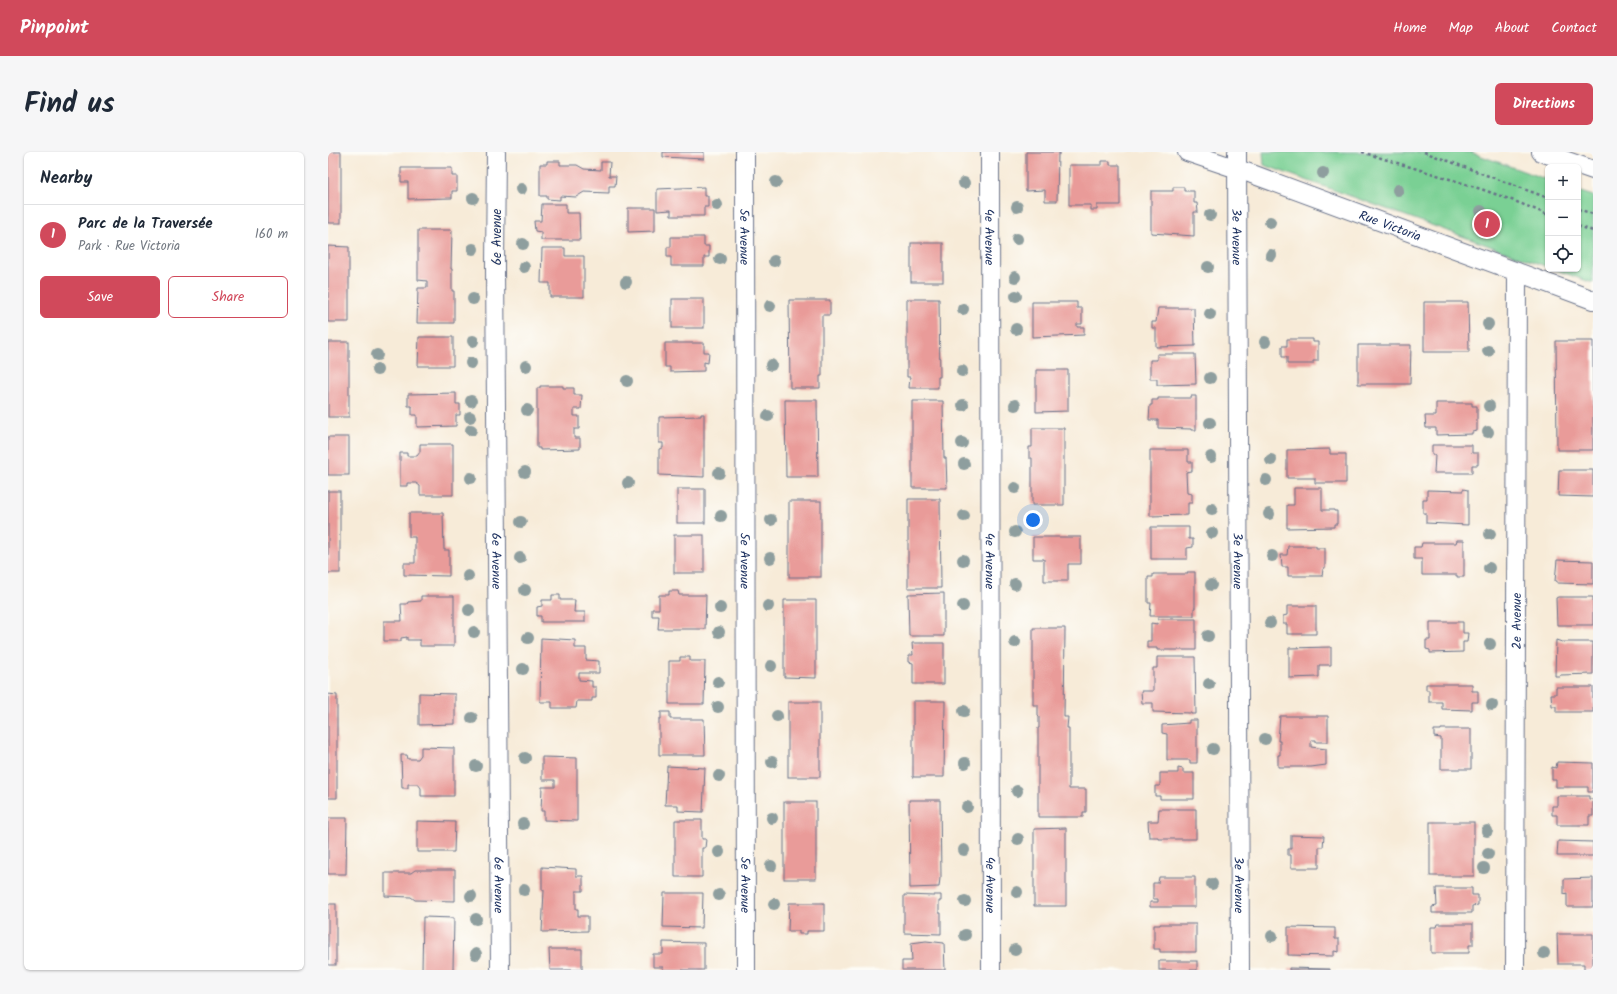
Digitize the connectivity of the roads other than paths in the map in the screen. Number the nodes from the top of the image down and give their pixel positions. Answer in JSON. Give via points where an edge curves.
{"nodes":[{"id":1,"x":496,"y":152,"type":"edge"},
{"id":2,"x":745,"y":152,"type":"edge"},
{"id":3,"x":990,"y":152,"type":"edge"},
{"id":4,"x":1187,"y":152,"type":"edge"},
{"id":5,"x":1541,"y":152,"type":"edge"},
{"id":6,"x":1238,"y":161,"type":"edge"},
{"id":7,"x":1593,"y":170,"type":"edge"},
{"id":8,"x":1517,"y":272,"type":"junction"},
{"id":9,"x":1593,"y":300,"type":"edge"},
{"id":10,"x":500,"y":970,"type":"edge"},
{"id":11,"x":746,"y":970,"type":"edge"},
{"id":12,"x":991,"y":970,"type":"edge"},
{"id":13,"x":1240,"y":970,"type":"edge"},
{"id":14,"x":1514,"y":970,"type":"edge"}],
"edges":[{"from":1,"to":10,"type":"street","name":"6e Avenue"},
{"from":2,"to":11,"type":"street","name":"5e Avenue"},
{"from":3,"to":12,"type":"street","name":"4e Avenue"},
{"from":4,"to":6,"type":"street","name":"Rue Victoria"},
{"from":5,"to":7,"type":"street"},
{"from":6,"to":8,"type":"street","name":"Rue Victoria"},
{"from":6,"to":13,"type":"street","name":"3e Avenue"},
{"from":8,"to":9,"type":"street","name":"Rue Victoria"},
{"from":8,"to":14,"type":"street","name":"2e Avenue"}]}
